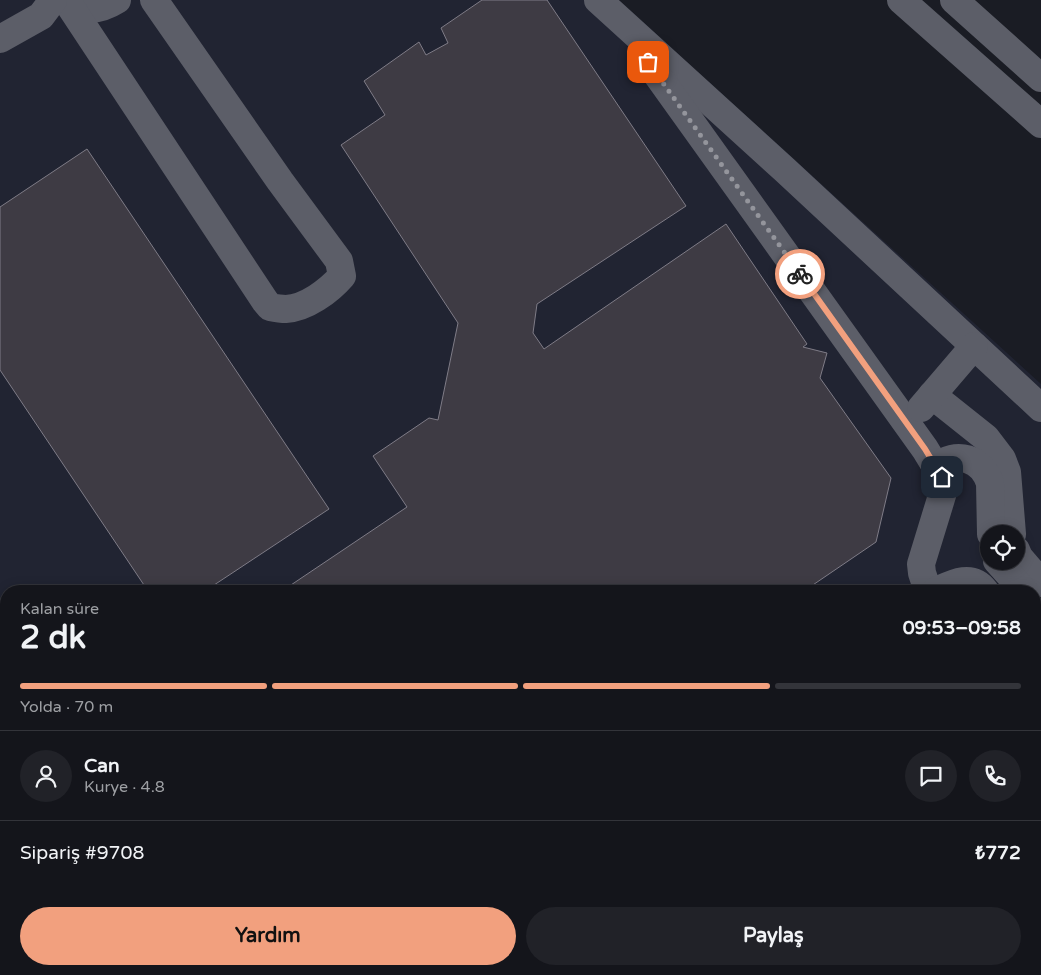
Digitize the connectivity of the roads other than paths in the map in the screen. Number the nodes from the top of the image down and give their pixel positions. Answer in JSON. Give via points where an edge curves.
{"nodes":[{"id":1,"x":117,"y":0,"type":"edge"},
{"id":2,"x":154,"y":0,"type":"edge"},
{"id":3,"x":598,"y":0,"type":"edge"},
{"id":4,"x":901,"y":0,"type":"edge"},
{"id":5,"x":954,"y":0,"type":"edge"},
{"id":6,"x":62,"y":1,"type":"edge"},
{"id":7,"x":0,"y":40,"type":"edge"},
{"id":8,"x":648,"y":62,"type":"dead end"},
{"id":9,"x":1041,"y":79,"type":"edge"},
{"id":10,"x":1020,"y":104,"type":"junction"},
{"id":11,"x":1041,"y":124,"type":"edge"},
{"id":12,"x":974,"y":346,"type":"junction"},
{"id":13,"x":932,"y":395,"type":"junction"},
{"id":14,"x":1041,"y":408,"type":"edge"},
{"id":15,"x":907,"y":424,"type":"junction"},
{"id":16,"x":936,"y":467,"type":"junction"},
{"id":17,"x":991,"y":525,"type":"edge"},
{"id":18,"x":1011,"y":525,"type":"edge"},
{"id":19,"x":1025,"y":564,"type":"edge"},
{"id":20,"x":1005,"y":570,"type":"edge"},
{"id":21,"x":1041,"y":583,"type":"edge"},
{"id":22,"x":926,"y":585,"type":"edge"},
{"id":23,"x":951,"y":585,"type":"edge"},
{"id":24,"x":980,"y":585,"type":"edge"},
{"id":25,"x":1019,"y":585,"type":"edge"}],
"edges":[{"from":1,"to":6,"type":"street","via":[[94,9]]},
{"from":2,"to":6,"type":"street","via":[[339,262],[342,276],[308,303],[287,309],[270,307],[265,301]]},
{"from":3,"to":12,"type":"street"},
{"from":4,"to":10,"type":"street"},
{"from":5,"to":9,"type":"street"},
{"from":6,"to":7,"type":"street"},
{"from":8,"to":15,"type":"street"},
{"from":9,"to":10,"type":"street"},
{"from":10,"to":11,"type":"street"},
{"from":12,"to":13,"type":"street"},
{"from":12,"to":14,"type":"street"},
{"from":13,"to":15,"type":"street"},
{"from":13,"to":18,"type":"street","via":[[986,438],[1002,459],[1007,472]]},
{"from":15,"to":16,"type":"street"},
{"from":16,"to":17,"type":"street","via":[[943,461],[959,457],[980,466],[990,483]]},
{"from":16,"to":22,"type":"street","via":[[944,489],[921,564]]},
{"from":19,"to":21,"type":"street"},
{"from":20,"to":25,"type":"street"},
{"from":23,"to":24,"type":"street","via":[[970,580]]}]}
